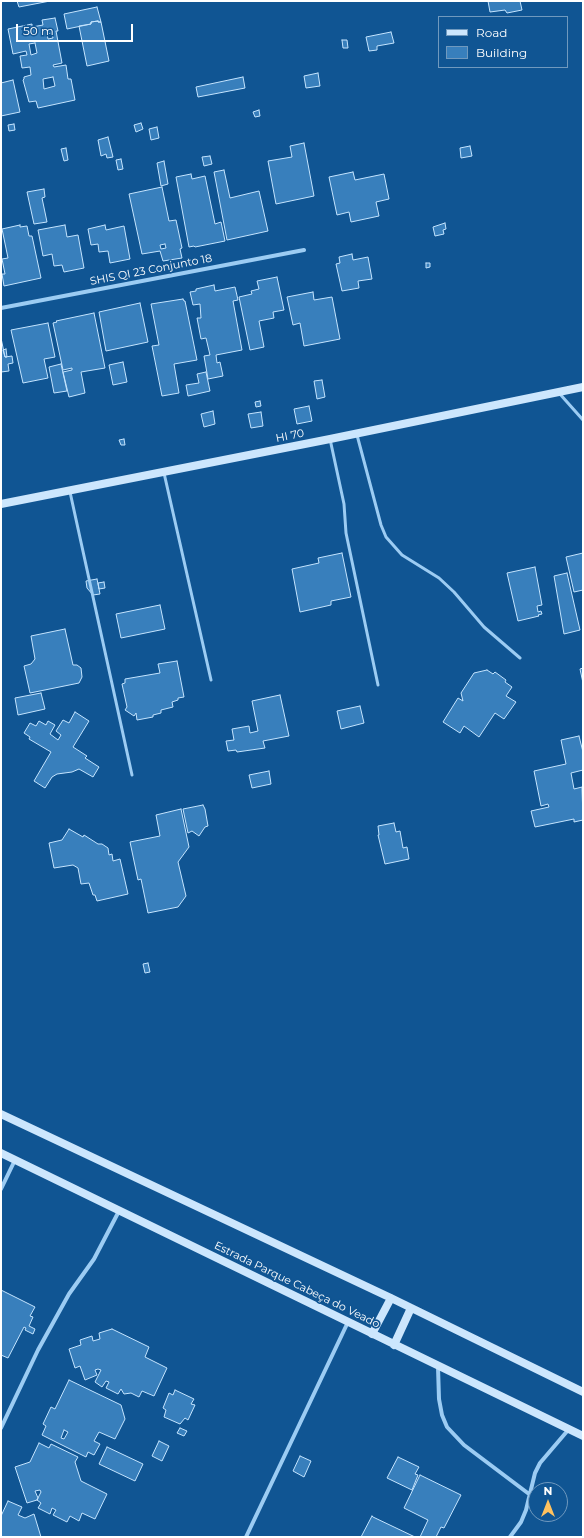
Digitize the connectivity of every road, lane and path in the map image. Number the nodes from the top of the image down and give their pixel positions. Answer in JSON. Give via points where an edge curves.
{"nodes":[{"id":1,"x":304,"y":250,"type":"dead end"},
{"id":2,"x":1,"y":308,"type":"edge"},
{"id":3,"x":583,"y":387,"type":"edge"},
{"id":4,"x":558,"y":392,"type":"junction"},
{"id":5,"x":583,"y":420,"type":"edge"},
{"id":6,"x":356,"y":433,"type":"junction"},
{"id":7,"x":330,"y":439,"type":"junction"},
{"id":8,"x":163,"y":472,"type":"junction"},
{"id":9,"x":70,"y":490,"type":"junction"},
{"id":10,"x":1,"y":504,"type":"edge"},
{"id":11,"x":520,"y":658,"type":"dead end"},
{"id":12,"x":211,"y":680,"type":"dead end"},
{"id":13,"x":378,"y":685,"type":"dead end"},
{"id":14,"x":132,"y":775,"type":"dead end"},
{"id":15,"x":1,"y":1114,"type":"edge"},
{"id":16,"x":1,"y":1153,"type":"edge"},
{"id":17,"x":15,"y":1160,"type":"junction"},
{"id":18,"x":1,"y":1189,"type":"edge"},
{"id":19,"x":119,"y":1211,"type":"junction"},
{"id":20,"x":391,"y":1298,"type":"junction"},
{"id":21,"x":411,"y":1308,"type":"junction"},
{"id":22,"x":348,"y":1322,"type":"junction"},
{"id":23,"x":372,"y":1334,"type":"junction"},
{"id":24,"x":394,"y":1345,"type":"junction"},
{"id":25,"x":438,"y":1367,"type":"junction"},
{"id":26,"x":583,"y":1392,"type":"edge"},
{"id":27,"x":1,"y":1428,"type":"edge"},
{"id":28,"x":569,"y":1429,"type":"junction"},
{"id":29,"x":583,"y":1436,"type":"edge"},
{"id":30,"x":532,"y":1482,"type":"edge"},
{"id":31,"x":528,"y":1493,"type":"edge"},
{"id":32,"x":528,"y":1499,"type":"edge"},
{"id":33,"x":246,"y":1537,"type":"edge"},
{"id":34,"x":510,"y":1537,"type":"edge"}],
"edges":[{"from":1,"to":2,"type":"street","name":"SHIS QI 23 Conjunto 18"},
{"from":3,"to":4,"type":"main road","name":"HI 70"},
{"from":4,"to":5,"type":"lane"},
{"from":4,"to":6,"type":"main road","name":"HI 70"},
{"from":6,"to":7,"type":"main road","name":"HI 70"},
{"from":6,"to":11,"type":"lane","via":[[386,537],[402,555],[439,578],[484,627]]},
{"from":7,"to":8,"type":"main road","name":"HI 70"},
{"from":7,"to":13,"type":"lane","via":[[344,504],[346,533]]},
{"from":8,"to":9,"type":"main road","name":"HI 70"},
{"from":8,"to":12,"type":"lane"},
{"from":9,"to":10,"type":"main road","name":"HI 70"},
{"from":9,"to":14,"type":"lane"},
{"from":15,"to":20,"type":"main road"},
{"from":16,"to":17,"type":"main road","name":"Estrada Parque Cabeça do Veado"},
{"from":17,"to":18,"type":"street"},
{"from":17,"to":19,"type":"main road","name":"Estrada Parque Cabeça do Veado"},
{"from":19,"to":22,"type":"main road","name":"Estrada Parque Cabeça do Veado"},
{"from":19,"to":27,"type":"street","via":[[94,1259],[68,1294]]},
{"from":20,"to":21,"type":"main road"},
{"from":20,"to":23,"type":"main road"},
{"from":21,"to":24,"type":"main road"},
{"from":21,"to":26,"type":"main road"},
{"from":22,"to":23,"type":"main road","name":"Estrada Parque Cabeça do Veado"},
{"from":22,"to":33,"type":"street"},
{"from":23,"to":24,"type":"main road","name":"Estrada Parque Cabeça do Veado"},
{"from":24,"to":25,"type":"main road","name":"Estrada Parque Cabeça do Veado"},
{"from":25,"to":28,"type":"main road","name":"Estrada Parque Cabeça do Veado"},
{"from":25,"to":31,"type":"street","via":[[442,1415],[447,1427],[464,1445]]},
{"from":28,"to":29,"type":"main road","name":"Estrada Parque Cabeça do Veado"},
{"from":28,"to":30,"type":"street","via":[[540,1463]]},
{"from":32,"to":34,"type":"street","via":[[521,1522]]}]}
